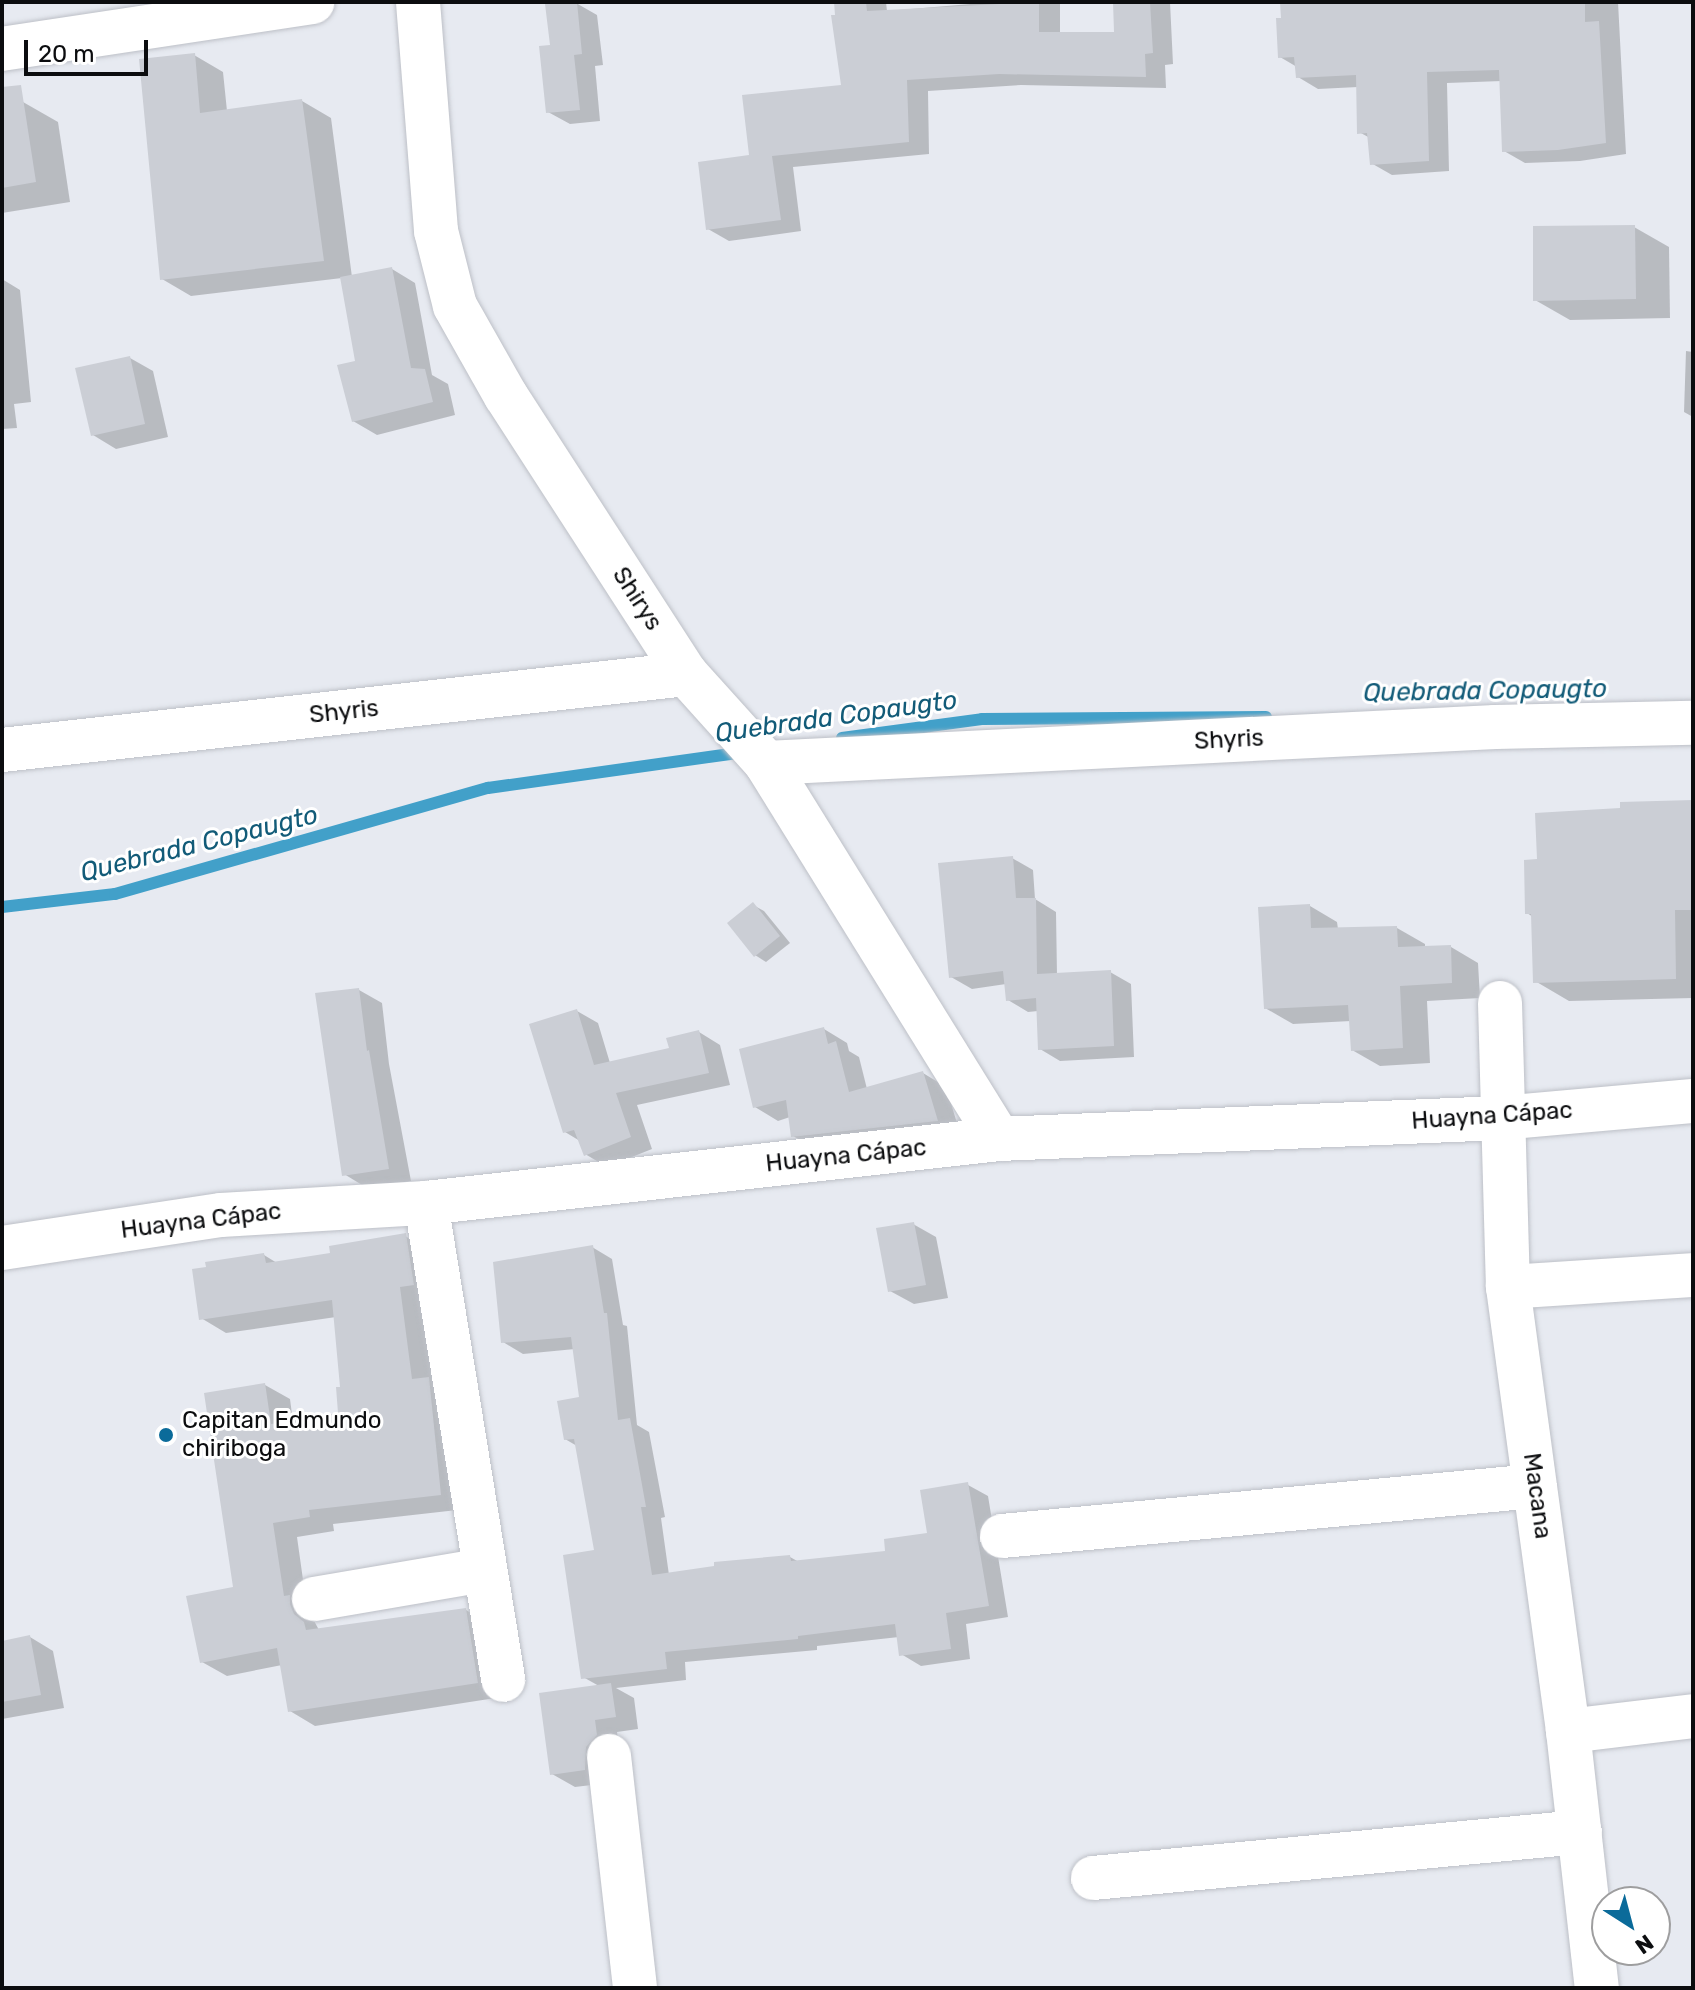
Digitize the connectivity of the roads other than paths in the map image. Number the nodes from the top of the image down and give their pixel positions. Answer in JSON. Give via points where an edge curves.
{"nodes":[{"id":1,"x":312,"y":2,"type":"edge"},
{"id":2,"x":418,"y":2,"type":"edge"},
{"id":3,"x":2,"y":49,"type":"edge"},
{"id":4,"x":686,"y":674,"type":"junction"},
{"id":5,"x":1693,"y":723,"type":"edge"},
{"id":6,"x":2,"y":750,"type":"edge"},
{"id":7,"x":766,"y":763,"type":"junction"},
{"id":8,"x":1500,"y":1003,"type":"dead end"},
{"id":9,"x":1693,"y":1101,"type":"edge"},
{"id":10,"x":1501,"y":1118,"type":"junction"},
{"id":11,"x":999,"y":1139,"type":"junction"},
{"id":12,"x":426,"y":1203,"type":"junction"},
{"id":13,"x":2,"y":1248,"type":"edge"},
{"id":14,"x":1693,"y":1275,"type":"edge"},
{"id":15,"x":1508,"y":1287,"type":"junction"},
{"id":16,"x":1535,"y":1486,"type":"junction"},
{"id":17,"x":1002,"y":1536,"type":"dead end"},
{"id":18,"x":484,"y":1570,"type":"junction"},
{"id":19,"x":314,"y":1599,"type":"dead end"},
{"id":20,"x":503,"y":1680,"type":"dead end"},
{"id":21,"x":1693,"y":1716,"type":"edge"},
{"id":22,"x":1568,"y":1731,"type":"junction"},
{"id":23,"x":609,"y":1756,"type":"dead end"},
{"id":24,"x":1580,"y":1832,"type":"junction"},
{"id":25,"x":1093,"y":1878,"type":"dead end"},
{"id":26,"x":635,"y":1988,"type":"edge"},
{"id":27,"x":1597,"y":1988,"type":"edge"}],
"edges":[{"from":1,"to":3,"type":"street"},
{"from":2,"to":4,"type":"street","name":"Shirys","via":[[436,231],[455,306],[506,396]]},
{"from":4,"to":6,"type":"street","name":"Shyris"},
{"from":4,"to":7,"type":"street","name":"Shirys"},
{"from":5,"to":7,"type":"street","name":"Shyris","via":[[1495,727]]},
{"from":7,"to":11,"type":"street","name":"Shirys"},
{"from":8,"to":10,"type":"street","name":"Macana"},
{"from":9,"to":10,"type":"street","name":"Huayna Cápac"},
{"from":10,"to":11,"type":"street","name":"Huayna Cápac"},
{"from":10,"to":15,"type":"street","name":"Macana"},
{"from":11,"to":12,"type":"street","name":"Huayna Cápac"},
{"from":12,"to":13,"type":"street","name":"Huayna Cápac","via":[[221,1215]]},
{"from":12,"to":18,"type":"street"},
{"from":14,"to":15,"type":"street"},
{"from":15,"to":16,"type":"street","name":"Macana"},
{"from":16,"to":17,"type":"street"},
{"from":16,"to":22,"type":"street","name":"Macana"},
{"from":18,"to":19,"type":"street"},
{"from":18,"to":20,"type":"street"},
{"from":21,"to":22,"type":"street"},
{"from":22,"to":24,"type":"street","name":"Macana"},
{"from":23,"to":26,"type":"street"},
{"from":24,"to":25,"type":"street"},
{"from":24,"to":27,"type":"street","name":"Macana"}]}
